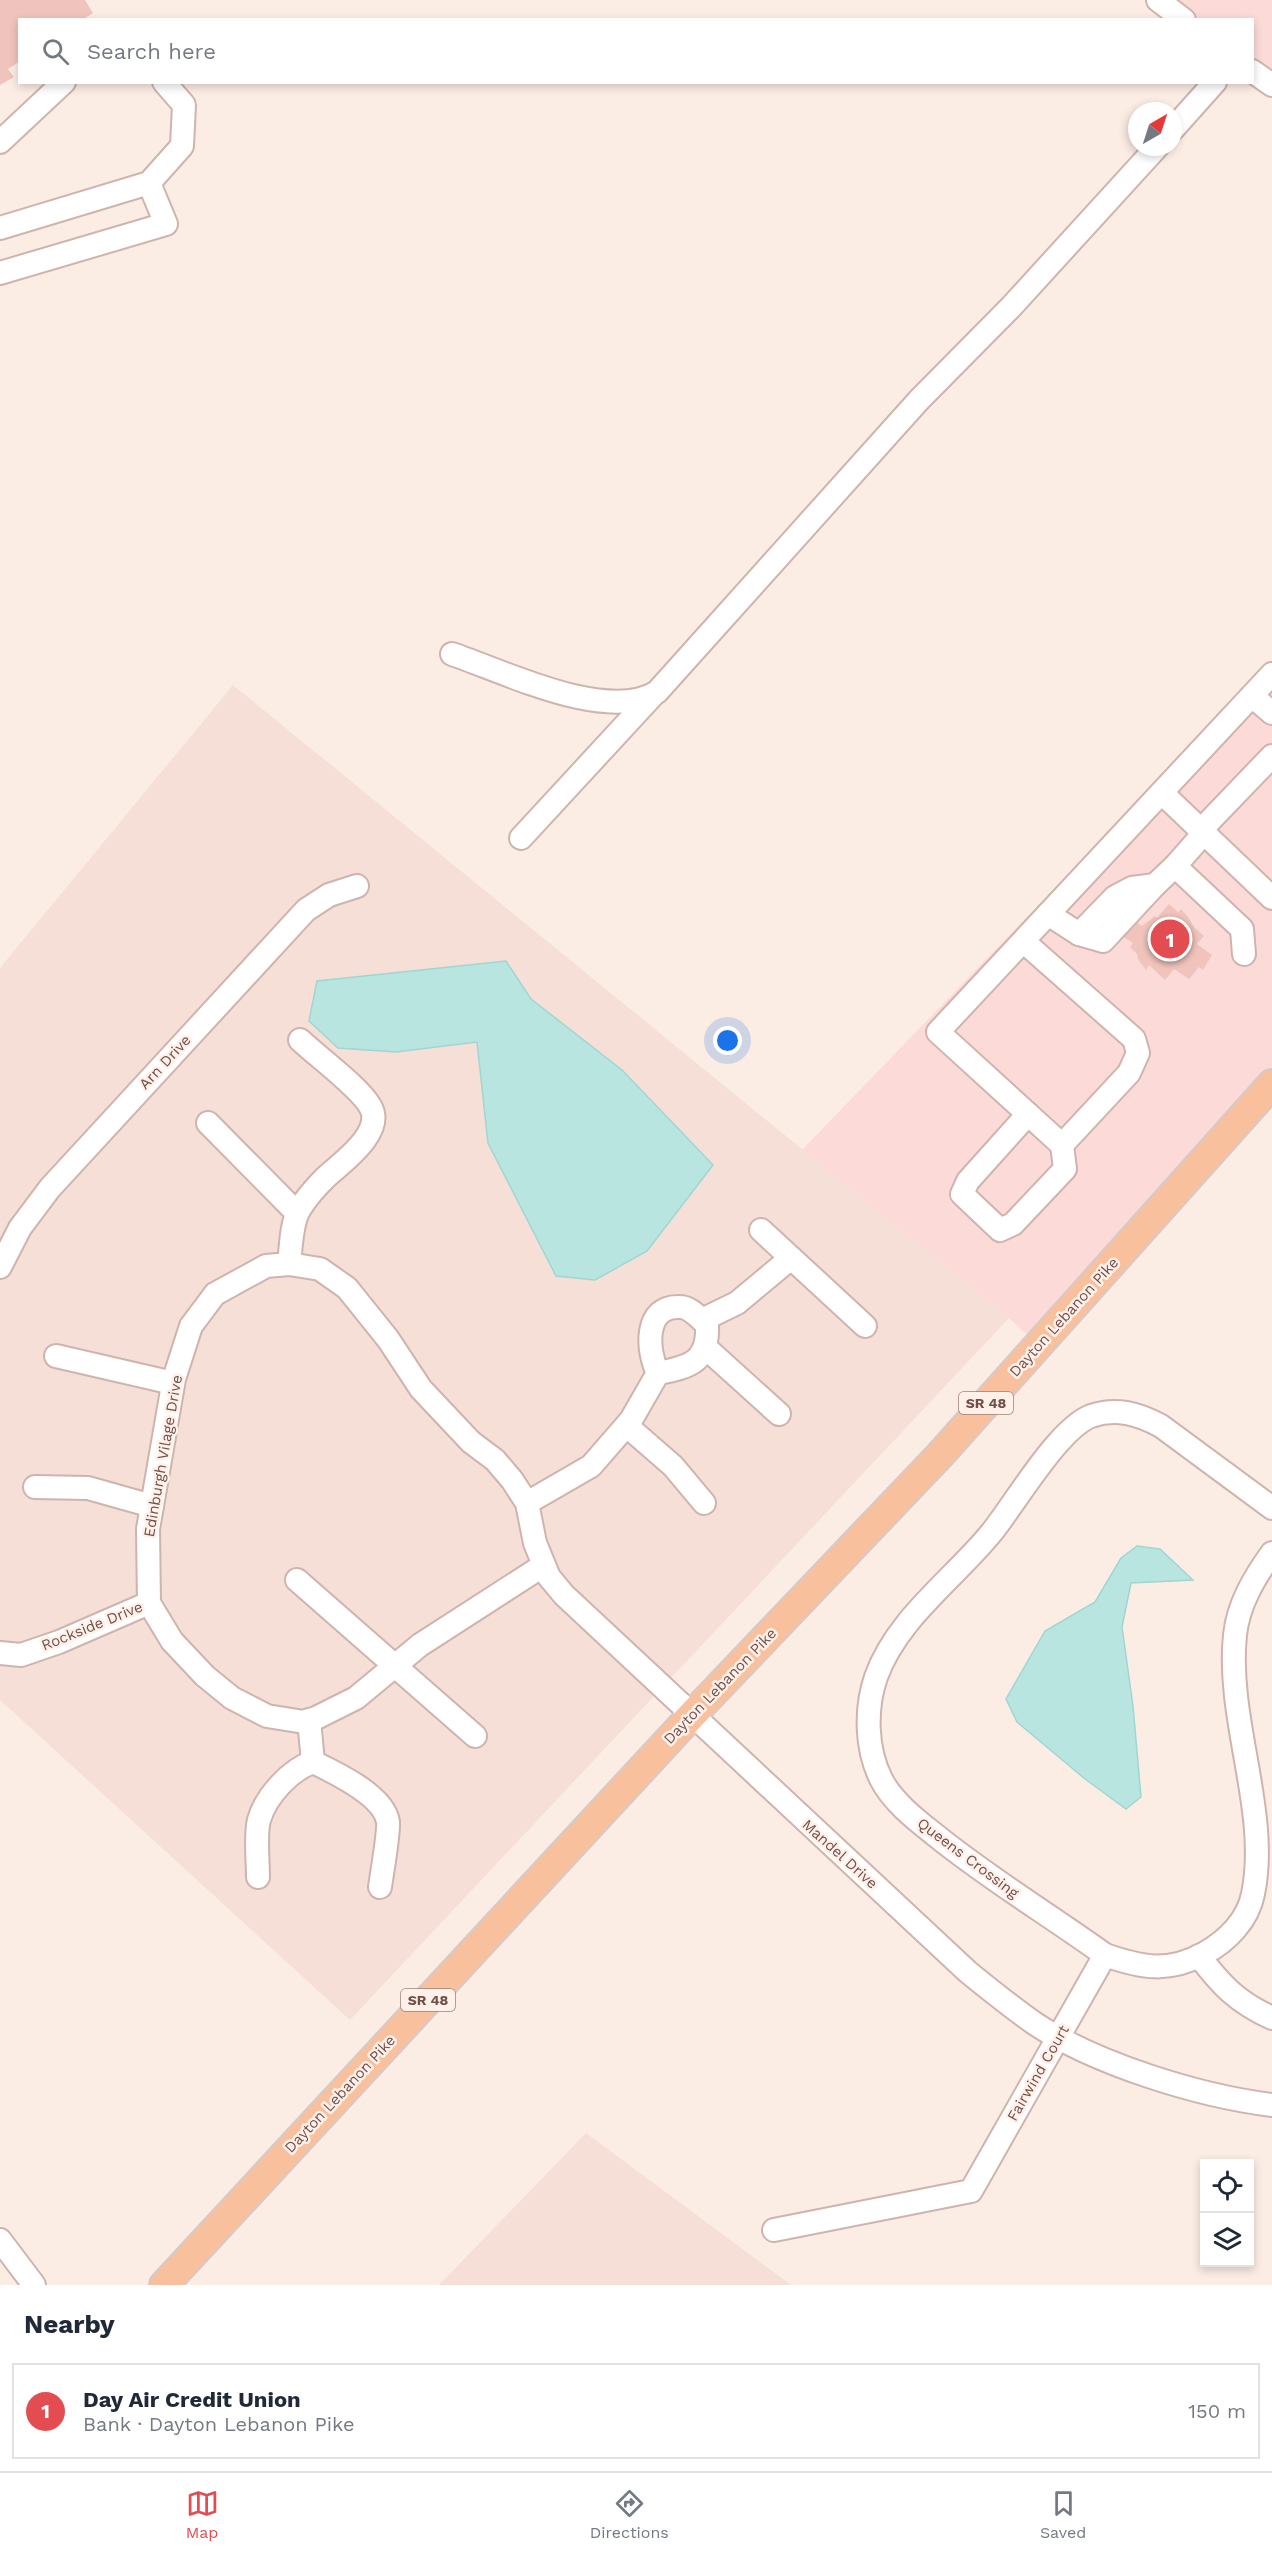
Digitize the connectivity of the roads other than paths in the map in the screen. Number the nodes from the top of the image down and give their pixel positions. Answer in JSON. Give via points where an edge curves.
{"nodes":[{"id":1,"x":1158,"y":0,"type":"edge"},
{"id":2,"x":1181,"y":18,"type":"edge"},
{"id":3,"x":1254,"y":72,"type":"edge"},
{"id":4,"x":62,"y":84,"type":"edge"},
{"id":5,"x":166,"y":84,"type":"edge"},
{"id":6,"x":1213,"y":84,"type":"edge"},
{"id":7,"x":1272,"y":85,"type":"edge"},
{"id":8,"x":1182,"y":119,"type":"edge"},
{"id":9,"x":0,"y":142,"type":"edge"},
{"id":10,"x":1149,"y":156,"type":"edge"},
{"id":11,"x":149,"y":183,"type":"junction"},
{"id":12,"x":0,"y":228,"type":"edge"},
{"id":13,"x":0,"y":273,"type":"edge"},
{"id":14,"x":452,"y":654,"type":"dead end"},
{"id":15,"x":1272,"y":674,"type":"edge"},
{"id":16,"x":654,"y":694,"type":"junction"},
{"id":17,"x":1252,"y":696,"type":"junction"},
{"id":18,"x":1272,"y":713,"type":"edge"},
{"id":19,"x":1270,"y":763,"type":"edge"},
{"id":20,"x":1162,"y":793,"type":"junction"},
{"id":21,"x":1202,"y":832,"type":"junction"},
{"id":22,"x":521,"y":838,"type":"dead end"},
{"id":23,"x":1175,"y":866,"type":"junction"},
{"id":24,"x":1155,"y":885,"type":"junction"},
{"id":25,"x":357,"y":886,"type":"dead end"},
{"id":26,"x":1272,"y":898,"type":"edge"},
{"id":27,"x":1048,"y":914,"type":"junction"},
{"id":28,"x":1079,"y":934,"type":"junction"},
{"id":29,"x":1023,"y":941,"type":"junction"},
{"id":30,"x":1244,"y":954,"type":"dead end"},
{"id":31,"x":300,"y":1040,"type":"dead end"},
{"id":32,"x":1272,"y":1084,"type":"edge"},
{"id":33,"x":1028,"y":1114,"type":"junction"},
{"id":34,"x":208,"y":1123,"type":"dead end"},
{"id":35,"x":1062,"y":1145,"type":"junction"},
{"id":36,"x":297,"y":1213,"type":"junction"},
{"id":37,"x":761,"y":1230,"type":"dead end"},
{"id":38,"x":791,"y":1258,"type":"junction"},
{"id":39,"x":288,"y":1264,"type":"junction"},
{"id":40,"x":0,"y":1267,"type":"edge"},
{"id":41,"x":702,"y":1320,"type":"junction"},
{"id":42,"x":865,"y":1326,"type":"dead end"},
{"id":43,"x":706,"y":1348,"type":"junction"},
{"id":44,"x":56,"y":1356,"type":"dead end"},
{"id":45,"x":658,"y":1373,"type":"junction"},
{"id":46,"x":173,"y":1383,"type":"junction"},
{"id":47,"x":779,"y":1414,"type":"dead end"},
{"id":48,"x":627,"y":1426,"type":"junction"},
{"id":49,"x":510,"y":1477,"type":"joint"},
{"id":50,"x":35,"y":1487,"type":"dead end"},
{"id":51,"x":527,"y":1503,"type":"junction"},
{"id":52,"x":704,"y":1503,"type":"dead end"},
{"id":53,"x":152,"y":1506,"type":"junction"},
{"id":54,"x":1272,"y":1508,"type":"edge"},
{"id":55,"x":1272,"y":1553,"type":"edge"},
{"id":56,"x":544,"y":1565,"type":"junction"},
{"id":57,"x":297,"y":1580,"type":"dead end"},
{"id":58,"x":149,"y":1603,"type":"junction"},
{"id":59,"x":0,"y":1653,"type":"edge"},
{"id":60,"x":395,"y":1666,"type":"junction"},
{"id":61,"x":692,"y":1715,"type":"junction"},
{"id":62,"x":309,"y":1720,"type":"junction"},
{"id":63,"x":475,"y":1736,"type":"dead end"},
{"id":64,"x":313,"y":1762,"type":"junction"},
{"id":65,"x":258,"y":1877,"type":"dead end"},
{"id":66,"x":380,"y":1887,"type":"dead end"},
{"id":67,"x":1105,"y":1955,"type":"junction"},
{"id":68,"x":1199,"y":1956,"type":"junction"},
{"id":69,"x":1272,"y":2018,"type":"edge"},
{"id":70,"x":1059,"y":2038,"type":"junction"},
{"id":71,"x":1272,"y":2104,"type":"edge"},
{"id":72,"x":774,"y":2230,"type":"dead end"},
{"id":73,"x":0,"y":2240,"type":"edge"},
{"id":74,"x":34,"y":2285,"type":"edge"},
{"id":75,"x":164,"y":2285,"type":"edge"}],
"edges":[{"from":1,"to":2,"type":"street"},
{"from":3,"to":7,"type":"street"},
{"from":4,"to":9,"type":"street"},
{"from":5,"to":11,"type":"street","via":[[184,105],[182,146]]},
{"from":6,"to":8,"type":"street"},
{"from":10,"to":16,"type":"street","via":[[1011,307],[919,400]]},
{"from":11,"to":12,"type":"street"},
{"from":11,"to":13,"type":"street","via":[[166,224]]},
{"from":14,"to":16,"type":"street","via":[[571,696],[601,702],[627,703]]},
{"from":15,"to":17,"type":"street"},
{"from":16,"to":22,"type":"street"},
{"from":17,"to":18,"type":"street"},
{"from":17,"to":20,"type":"street"},
{"from":19,"to":21,"type":"street"},
{"from":20,"to":21,"type":"street"},
{"from":20,"to":27,"type":"street"},
{"from":21,"to":23,"type":"street"},
{"from":21,"to":26,"type":"street"},
{"from":23,"to":24,"type":"street"},
{"from":23,"to":30,"type":"street","via":[[1242,929]]},
{"from":24,"to":28,"type":"street","via":[[1132,888],[1115,897]]},
{"from":24,"to":28,"type":"street","via":[[1103,942]]},
{"from":25,"to":40,"type":"street","name":"Arn Drive","via":[[329,895],[306,910],[50,1188],[21,1228]]},
{"from":27,"to":28,"type":"street"},
{"from":27,"to":29,"type":"street"},
{"from":29,"to":33,"type":"street","via":[[938,1032]]},
{"from":29,"to":35,"type":"street","via":[[1134,1039],[1138,1053],[1129,1073]]},
{"from":31,"to":36,"type":"street","via":[[360,1095],[371,1107],[375,1121],[356,1150],[325,1178]]},
{"from":32,"to":61,"type":"main road","name":"Dayton Lebanon Pike","number":"SR 48","via":[[939,1455]]},
{"from":33,"to":35,"type":"street"},
{"from":33,"to":35,"type":"street","via":[[968,1182],[962,1194],[1000,1230],[1013,1224],[1065,1169]]},
{"from":34,"to":36,"type":"street"},
{"from":36,"to":39,"type":"street"},
{"from":37,"to":38,"type":"street"},
{"from":38,"to":41,"type":"street","via":[[737,1303]]},
{"from":38,"to":42,"type":"street"},
{"from":39,"to":46,"type":"street","name":"Edinburgh Vilage Drive","via":[[266,1266],[215,1294],[191,1326]]},
{"from":39,"to":49,"type":"street","name":"Edinburgh Vilage Drive","via":[[320,1269],[347,1288],[421,1389]]},
{"from":41,"to":43,"type":"street","via":[[707,1324]]},
{"from":41,"to":45,"type":"street","via":[[681,1307],[662,1312],[654,1321],[649,1340],[651,1359]]},
{"from":43,"to":45,"type":"street","via":[[702,1356],[689,1364]]},
{"from":43,"to":47,"type":"street"},
{"from":44,"to":46,"type":"street"},
{"from":45,"to":48,"type":"street"},
{"from":46,"to":53,"type":"street","name":"Edinburgh Vilage Drive"},
{"from":48,"to":51,"type":"street","via":[[591,1466]]},
{"from":48,"to":52,"type":"street","via":[[673,1466]]},
{"from":49,"to":51,"type":"street","name":"Mandel Drive"},
{"from":50,"to":53,"type":"street","via":[[87,1488]]},
{"from":51,"to":56,"type":"street","name":"Mandel Drive","via":[[535,1544]]},
{"from":53,"to":58,"type":"street","name":"Edinburgh Vilage Drive","via":[[148,1529]]},
{"from":54,"to":67,"type":"street","name":"Queens Crossing","via":[[1161,1426],[1128,1413],[1091,1416],[1058,1442],[990,1534],[897,1638],[875,1679],[869,1734],[872,1756],[886,1790],[952,1849]]},
{"from":55,"to":68,"type":"street","name":"Queens Crossing","via":[[1246,1594],[1235,1638],[1234,1678],[1256,1836],[1253,1896],[1233,1931]]},
{"from":56,"to":60,"type":"street","via":[[447,1627]]},
{"from":56,"to":61,"type":"street","name":"Mandel Drive","via":[[564,1594]]},
{"from":57,"to":60,"type":"street"},
{"from":58,"to":59,"type":"street","name":"Rockside Drive","via":[[59,1642],[21,1654]]},
{"from":58,"to":62,"type":"street","via":[[172,1641],[232,1698],[267,1716]]},
{"from":60,"to":62,"type":"street","via":[[356,1698]]},
{"from":60,"to":63,"type":"street"},
{"from":61,"to":70,"type":"street","name":"Mandel Drive","via":[[968,1972]]},
{"from":61,"to":75,"type":"main road","name":"Dayton Lebanon Pike","number":"SR 48"},
{"from":62,"to":64,"type":"street"},
{"from":64,"to":65,"type":"street","via":[[300,1767],[269,1800],[259,1821]]},
{"from":64,"to":66,"type":"street","via":[[351,1780],[377,1802],[388,1821]]},
{"from":67,"to":68,"type":"street","name":"Queens Crossing","via":[[1129,1964],[1158,1967],[1179,1965]]},
{"from":67,"to":70,"type":"street","name":"Fairwind Court"},
{"from":68,"to":69,"type":"street","via":[[1246,2006]]},
{"from":70,"to":71,"type":"street","name":"Mandel Drive","via":[[1140,2072],[1191,2088]]},
{"from":70,"to":72,"type":"street","name":"Fairwind Court","via":[[970,2191]]},
{"from":73,"to":74,"type":"street"}]}
